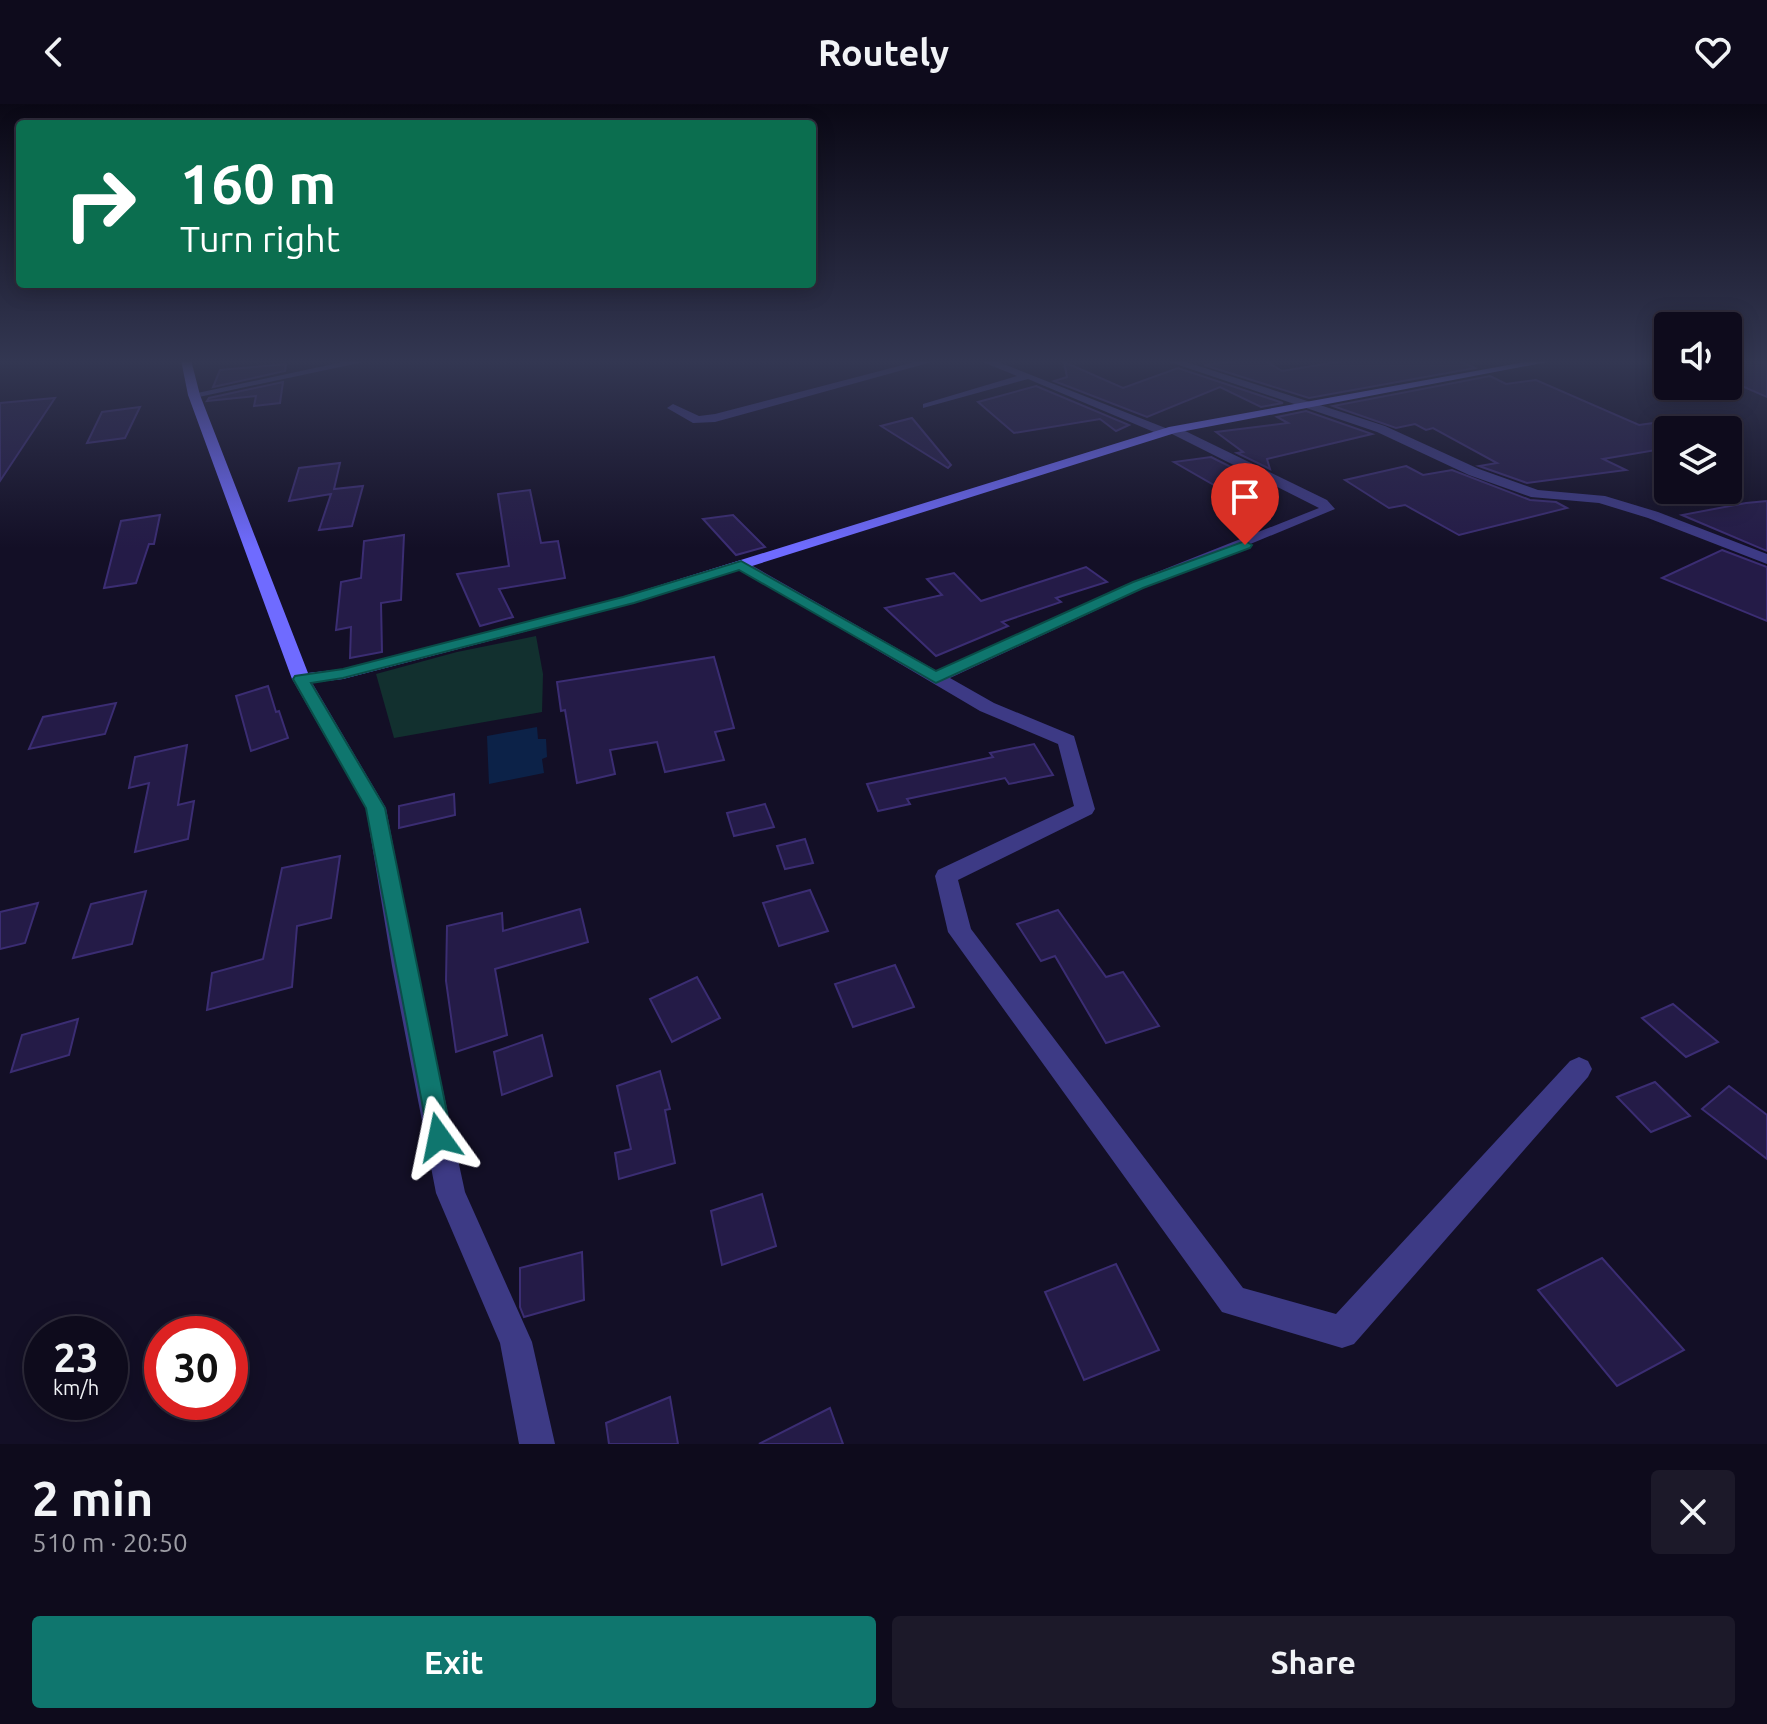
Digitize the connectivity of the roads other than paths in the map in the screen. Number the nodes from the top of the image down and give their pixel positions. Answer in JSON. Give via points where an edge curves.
{"nodes":[{"id":1,"x":204,"y":423,"type":"edge"},
{"id":2,"x":1147,"y":423,"type":"edge"},
{"id":3,"x":1216,"y":423,"type":"edge"},
{"id":4,"x":1363,"y":423,"type":"edge"},
{"id":5,"x":1169,"y":431,"type":"junction"},
{"id":6,"x":1767,"y":559,"type":"edge"},
{"id":7,"x":741,"y":565,"type":"junction"},
{"id":8,"x":936,"y":678,"type":"junction"},
{"id":9,"x":301,"y":679,"type":"junction"},
{"id":10,"x":1579,"y":1069,"type":"dead end"},
{"id":11,"x":537,"y":1444,"type":"edge"}],
"edges":[{"from":1,"to":9,"type":"main road"},
{"from":2,"to":5,"type":"street"},
{"from":3,"to":5,"type":"main road"},
{"from":4,"to":6,"type":"street","via":[[1536,494],[1600,499]]},
{"from":5,"to":7,"type":"main road"},
{"from":5,"to":8,"type":"street","via":[[1328,509],[1138,585]]},
{"from":7,"to":8,"type":"street"},
{"from":7,"to":9,"type":"main road","via":[[343,674]]},
{"from":8,"to":10,"type":"street","via":[[987,707],[1067,740],[1085,809],[946,876],[960,932],[1233,1301],[1342,1332]]},
{"from":9,"to":11,"type":"street","via":[[376,808],[451,1193],[516,1342]]}]}
